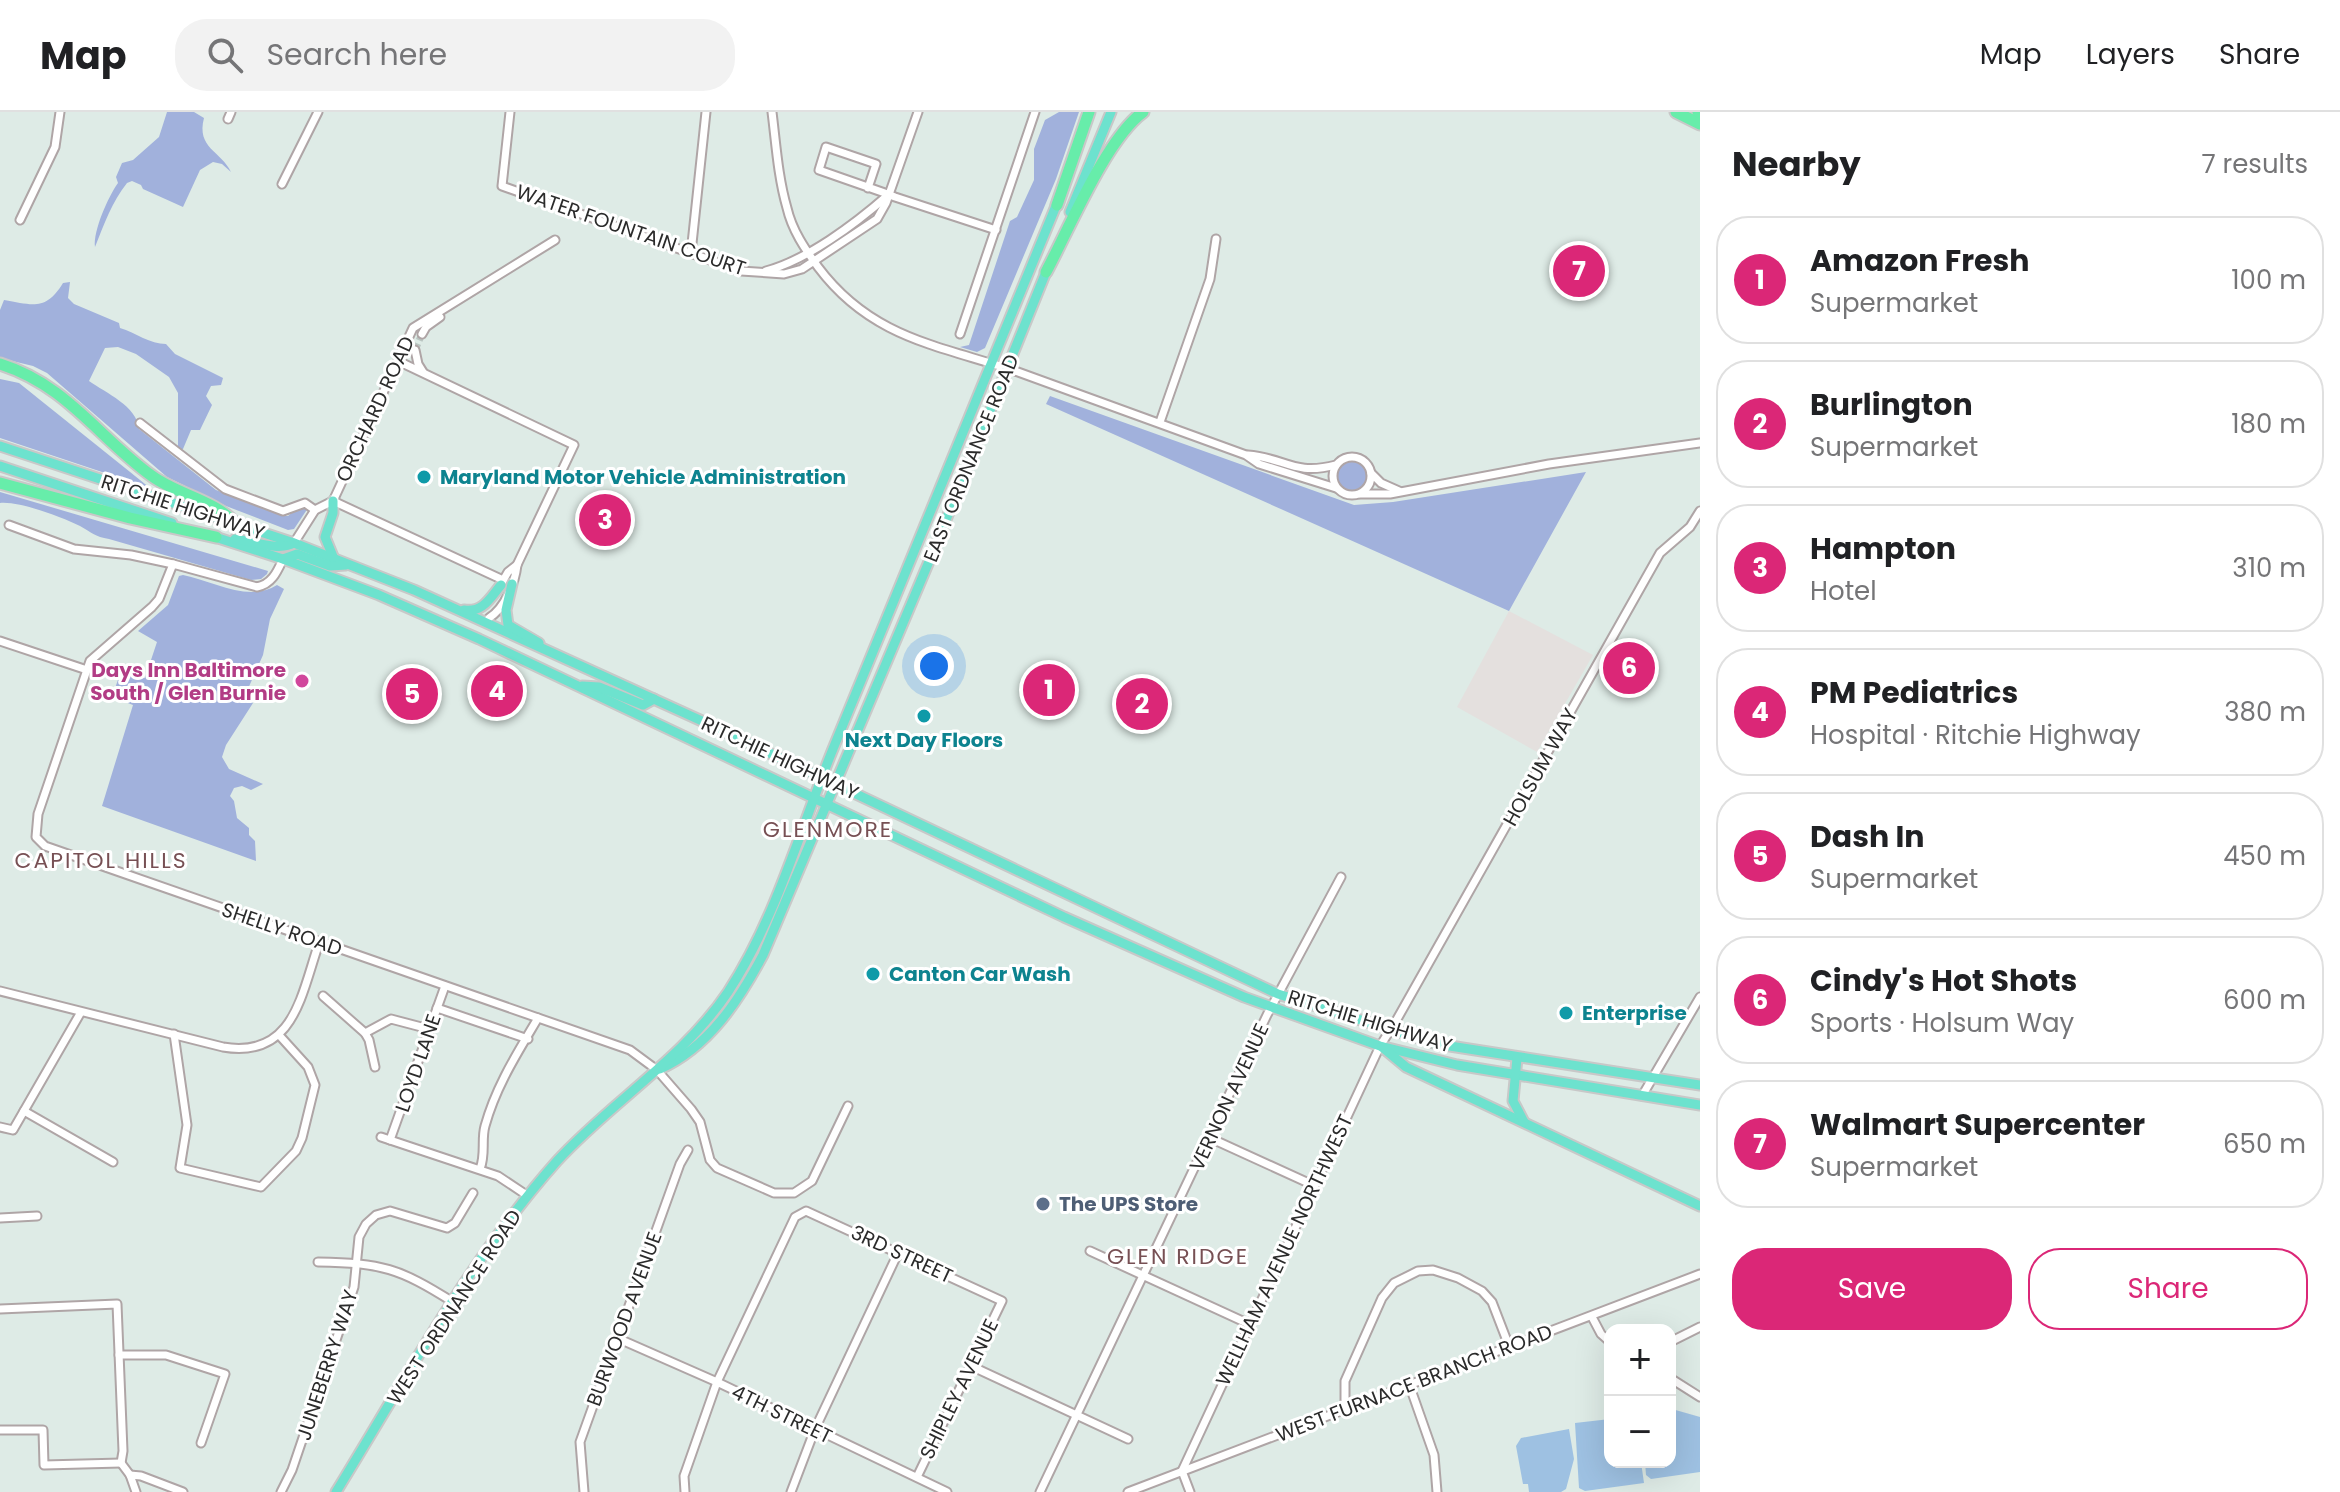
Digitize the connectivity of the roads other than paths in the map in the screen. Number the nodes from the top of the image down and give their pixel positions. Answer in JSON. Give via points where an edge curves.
{"nodes":[{"id":1,"x":60,"y":112,"type":"edge"},
{"id":2,"x":318,"y":112,"type":"edge"},
{"id":3,"x":510,"y":112,"type":"edge"},
{"id":4,"x":706,"y":112,"type":"edge"},
{"id":5,"x":772,"y":112,"type":"edge"},
{"id":6,"x":918,"y":112,"type":"edge"},
{"id":7,"x":1035,"y":112,"type":"edge"},
{"id":8,"x":1089,"y":112,"type":"edge"},
{"id":9,"x":1095,"y":112,"type":"edge"},
{"id":10,"x":1111,"y":112,"type":"edge"},
{"id":11,"x":1143,"y":112,"type":"edge"},
{"id":12,"x":1676,"y":112,"type":"edge"},
{"id":13,"x":1700,"y":124,"type":"edge"},
{"id":14,"x":282,"y":184,"type":"dead end"},
{"id":15,"x":868,"y":188,"type":"junction"},
{"id":16,"x":889,"y":195,"type":"junction"},
{"id":17,"x":1057,"y":205,"type":"junction"},
{"id":18,"x":20,"y":220,"type":"dead end"},
{"id":19,"x":996,"y":230,"type":"junction"},
{"id":20,"x":1216,"y":239,"type":"dead end"},
{"id":21,"x":555,"y":240,"type":"dead end"},
{"id":22,"x":691,"y":253,"type":"junction"},
{"id":23,"x":807,"y":253,"type":"junction"},
{"id":24,"x":814,"y":261,"type":"junction"},
{"id":25,"x":1046,"y":272,"type":"junction"},
{"id":26,"x":761,"y":273,"type":"junction"},
{"id":27,"x":463,"y":297,"type":"junction"},
{"id":28,"x":422,"y":334,"type":"tunnel mouth"},
{"id":29,"x":960,"y":334,"type":"dead end"},
{"id":30,"x":415,"y":350,"type":"tunnel mouth"},
{"id":31,"x":398,"y":361,"type":"junction"},
{"id":32,"x":0,"y":364,"type":"edge"},
{"id":33,"x":992,"y":366,"type":"junction"},
{"id":34,"x":1007,"y":369,"type":"junction"},
{"id":35,"x":423,"y":372,"type":"junction"},
{"id":36,"x":1160,"y":422,"type":"junction"},
{"id":37,"x":140,"y":423,"type":"dead end"},
{"id":38,"x":1700,"y":443,"type":"edge"},
{"id":39,"x":0,"y":446,"type":"edge"},
{"id":40,"x":1246,"y":455,"type":"junction"},
{"id":41,"x":1336,"y":465,"type":"junction"},
{"id":42,"x":0,"y":466,"type":"edge"},
{"id":43,"x":1371,"y":473,"type":"junction"},
{"id":44,"x":0,"y":483,"type":"edge"},
{"id":45,"x":1336,"y":488,"type":"junction"},
{"id":46,"x":1399,"y":491,"type":"junction"},
{"id":47,"x":1360,"y":494,"type":"junction"},
{"id":48,"x":333,"y":501,"type":"junction"},
{"id":49,"x":315,"y":510,"type":"junction"},
{"id":50,"x":1700,"y":511,"type":"edge"},
{"id":51,"x":236,"y":524,"type":"junction"},
{"id":52,"x":9,"y":525,"type":"dead end"},
{"id":53,"x":216,"y":537,"type":"junction"},
{"id":54,"x":294,"y":543,"type":"junction"},
{"id":55,"x":283,"y":559,"type":"junction"},
{"id":56,"x":334,"y":559,"type":"junction"},
{"id":57,"x":173,"y":564,"type":"junction"},
{"id":58,"x":350,"y":564,"type":"junction"},
{"id":59,"x":505,"y":583,"type":"junction"},
{"id":60,"x":454,"y":608,"type":"junction"},
{"id":61,"x":488,"y":620,"type":"junction"},
{"id":62,"x":0,"y":641,"type":"edge"},
{"id":63,"x":547,"y":651,"type":"junction"},
{"id":64,"x":87,"y":670,"type":"junction"},
{"id":65,"x":575,"y":685,"type":"junction"},
{"id":66,"x":654,"y":699,"type":"junction"},
{"id":67,"x":821,"y":777,"type":"junction"},
{"id":68,"x":835,"y":784,"type":"junction"},
{"id":69,"x":814,"y":797,"type":"junction"},
{"id":70,"x":827,"y":803,"type":"junction"},
{"id":71,"x":1341,"y":877,"type":"dead end"},
{"id":72,"x":319,"y":943,"type":"junction"},
{"id":73,"x":445,"y":986,"type":"junction"},
{"id":74,"x":0,"y":991,"type":"edge"},
{"id":75,"x":1278,"y":994,"type":"junction"},
{"id":76,"x":323,"y":996,"type":"dead end"},
{"id":77,"x":1700,"y":997,"type":"edge"},
{"id":78,"x":437,"y":1008,"type":"junction"},
{"id":79,"x":1271,"y":1008,"type":"junction"},
{"id":80,"x":81,"y":1012,"type":"junction"},
{"id":81,"x":538,"y":1018,"type":"junction"},
{"id":82,"x":429,"y":1029,"type":"junction"},
{"id":83,"x":1390,"y":1031,"type":"junction"},
{"id":84,"x":365,"y":1033,"type":"junction"},
{"id":85,"x":174,"y":1034,"type":"junction"},
{"id":86,"x":279,"y":1035,"type":"junction"},
{"id":87,"x":528,"y":1039,"type":"junction"},
{"id":88,"x":1380,"y":1046,"type":"junction"},
{"id":89,"x":1517,"y":1058,"type":"junction"},
{"id":90,"x":375,"y":1067,"type":"dead end"},
{"id":91,"x":657,"y":1070,"type":"junction"},
{"id":92,"x":1514,"y":1076,"type":"junction"},
{"id":93,"x":1654,"y":1077,"type":"junction"},
{"id":94,"x":1700,"y":1085,"type":"edge"},
{"id":95,"x":1642,"y":1096,"type":"junction"},
{"id":96,"x":1697,"y":1104,"type":"edge"},
{"id":97,"x":848,"y":1106,"type":"dead end"},
{"id":98,"x":24,"y":1111,"type":"junction"},
{"id":99,"x":1524,"y":1122,"type":"junction"},
{"id":100,"x":0,"y":1127,"type":"edge"},
{"id":101,"x":381,"y":1137,"type":"dead end"},
{"id":102,"x":1210,"y":1138,"type":"junction"},
{"id":103,"x":390,"y":1140,"type":"junction"},
{"id":104,"x":688,"y":1150,"type":"dead end"},
{"id":105,"x":113,"y":1162,"type":"dead end"},
{"id":106,"x":480,"y":1169,"type":"junction"},
{"id":107,"x":1313,"y":1185,"type":"junction"},
{"id":108,"x":473,"y":1193,"type":"dead end"},
{"id":109,"x":528,"y":1196,"type":"junction"},
{"id":110,"x":1700,"y":1206,"type":"edge"},
{"id":111,"x":37,"y":1216,"type":"dead end"},
{"id":112,"x":0,"y":1218,"type":"edge"},
{"id":113,"x":1090,"y":1251,"type":"dead end"},
{"id":114,"x":898,"y":1253,"type":"junction"},
{"id":115,"x":318,"y":1262,"type":"dead end"},
{"id":116,"x":358,"y":1262,"type":"junction"},
{"id":117,"x":1144,"y":1276,"type":"junction"},
{"id":118,"x":1699,"y":1278,"type":"edge"},
{"id":119,"x":1002,"y":1301,"type":"joint"},
{"id":120,"x":453,"y":1302,"type":"junction"},
{"id":121,"x":0,"y":1309,"type":"edge"},
{"id":122,"x":1592,"y":1317,"type":"junction"},
{"id":123,"x":1249,"y":1324,"type":"junction"},
{"id":124,"x":1700,"y":1327,"type":"edge"},
{"id":125,"x":1604,"y":1337,"type":"edge"},
{"id":126,"x":617,"y":1338,"type":"junction"},
{"id":127,"x":1676,"y":1339,"type":"edge"},
{"id":128,"x":1509,"y":1346,"type":"junction"},
{"id":129,"x":119,"y":1355,"type":"junction"},
{"id":130,"x":971,"y":1366,"type":"junction"},
{"id":131,"x":717,"y":1382,"type":"junction"},
{"id":132,"x":1676,"y":1382,"type":"edge"},
{"id":133,"x":1409,"y":1384,"type":"junction"},
{"id":134,"x":1700,"y":1397,"type":"edge"},
{"id":135,"x":1345,"y":1408,"type":"junction"},
{"id":136,"x":1077,"y":1415,"type":"junction"},
{"id":137,"x":815,"y":1429,"type":"junction"},
{"id":138,"x":0,"y":1430,"type":"edge"},
{"id":139,"x":1128,"y":1439,"type":"dead end"},
{"id":140,"x":201,"y":1443,"type":"dead end"},
{"id":141,"x":121,"y":1463,"type":"junction"},
{"id":142,"x":1182,"y":1471,"type":"junction"},
{"id":143,"x":130,"y":1475,"type":"junction"},
{"id":144,"x":917,"y":1477,"type":"junction"},
{"id":145,"x":136,"y":1492,"type":"edge"},
{"id":146,"x":183,"y":1492,"type":"edge"},
{"id":147,"x":281,"y":1492,"type":"edge"},
{"id":148,"x":336,"y":1492,"type":"edge"},
{"id":149,"x":584,"y":1492,"type":"edge"},
{"id":150,"x":685,"y":1492,"type":"edge"},
{"id":151,"x":791,"y":1492,"type":"edge"},
{"id":152,"x":947,"y":1492,"type":"edge"},
{"id":153,"x":1040,"y":1492,"type":"edge"},
{"id":154,"x":1128,"y":1492,"type":"edge"},
{"id":155,"x":1190,"y":1492,"type":"edge"},
{"id":156,"x":1437,"y":1492,"type":"edge"}],
"edges":[{"from":1,"to":18,"type":"street","via":[[55,147]]},
{"from":2,"to":14,"type":"street"},
{"from":3,"to":22,"type":"street","name":"WATER FOUNTAIN COURT","via":[[502,186]]},
{"from":4,"to":22,"type":"street"},
{"from":5,"to":23,"type":"street","via":[[787,210]]},
{"from":6,"to":16,"type":"street","name":"WATER FOUNTAIN COURT"},
{"from":7,"to":19,"type":"street"},
{"from":8,"to":17,"type":"highway"},
{"from":9,"to":17,"type":"main road","name":"EAST ORDNANCE ROAD"},
{"from":10,"to":25,"type":"main road","name":"EAST ORDNANCE ROAD"},
{"from":11,"to":25,"type":"highway","via":[[1112,145]]},
{"from":12,"to":13,"type":"highway"},
{"from":15,"to":15,"type":"street","via":[[819,170],[826,147],[876,164]]},
{"from":15,"to":16,"type":"street"},
{"from":16,"to":19,"type":"street"},
{"from":16,"to":23,"type":"street","name":"WATER FOUNTAIN COURT"},
{"from":16,"to":24,"type":"street","name":"WATER FOUNTAIN COURT","via":[[877,219]]},
{"from":17,"to":33,"type":"main road","name":"EAST ORDNANCE ROAD"},
{"from":19,"to":29,"type":"street"},
{"from":20,"to":36,"type":"street","via":[[1210,279]]},
{"from":21,"to":27,"type":"street","name":"ORCHARD ROAD"},
{"from":22,"to":26,"type":"street","name":"WATER FOUNTAIN COURT"},
{"from":23,"to":24,"type":"street"},
{"from":23,"to":26,"type":"street","name":"WATER FOUNTAIN COURT"},
{"from":24,"to":26,"type":"street","name":"WATER FOUNTAIN COURT","via":[[784,274]]},
{"from":24,"to":33,"type":"street","via":[[842,295],[873,319],[914,340]]},
{"from":25,"to":34,"type":"main road","name":"EAST ORDNANCE ROAD"},
{"from":27,"to":28,"type":"street"},
{"from":27,"to":31,"type":"street","name":"ORCHARD ROAD","via":[[413,328]]},
{"from":30,"to":35,"type":"street"},
{"from":31,"to":35,"type":"street"},
{"from":31,"to":48,"type":"street","name":"ORCHARD ROAD"},
{"from":32,"to":51,"type":"highway","via":[[61,394],[154,477],[222,511]]},
{"from":33,"to":34,"type":"street"},
{"from":33,"to":67,"type":"main road","name":"EAST ORDNANCE ROAD"},
{"from":34,"to":36,"type":"street"},
{"from":34,"to":68,"type":"main road","name":"EAST ORDNANCE ROAD"},
{"from":35,"to":59,"type":"street","via":[[574,445]]},
{"from":36,"to":40,"type":"street"},
{"from":37,"to":49,"type":"street","via":[[225,489],[283,511],[305,503]]},
{"from":38,"to":46,"type":"street"},
{"from":39,"to":51,"type":"main road","name":"RITCHIE HIGHWAY"},
{"from":40,"to":41,"type":"street","via":[[1307,470]]},
{"from":40,"to":45,"type":"street"},
{"from":41,"to":43,"type":"street","via":[[1353,457],[1363,460]]},
{"from":41,"to":45,"type":"street"},
{"from":42,"to":53,"type":"main road","name":"RITCHIE HIGHWAY"},
{"from":43,"to":46,"type":"street"},
{"from":43,"to":47,"type":"street"},
{"from":44,"to":53,"type":"highway"},
{"from":45,"to":47,"type":"street","via":[[1346,495]]},
{"from":46,"to":47,"type":"street"},
{"from":48,"to":49,"type":"street","name":"ORCHARD ROAD"},
{"from":48,"to":56,"type":"main road","via":[[325,537]]},
{"from":48,"to":59,"type":"street"},
{"from":49,"to":54,"type":"street"},
{"from":50,"to":83,"type":"street","name":"HOLSUM WAY","via":[[1660,553]]},
{"from":51,"to":54,"type":"main road","name":"RITCHIE HIGHWAY"},
{"from":52,"to":57,"type":"street","via":[[74,549]]},
{"from":53,"to":54,"type":"main road","via":[[280,548]]},
{"from":53,"to":55,"type":"main road","name":"RITCHIE HIGHWAY"},
{"from":54,"to":56,"type":"main road","name":"RITCHIE HIGHWAY"},
{"from":55,"to":57,"type":"street","via":[[271,580],[257,587]]},
{"from":55,"to":58,"type":"main road","via":[[297,554],[330,566]]},
{"from":55,"to":65,"type":"main road","name":"RITCHIE HIGHWAY","via":[[401,604]]},
{"from":56,"to":58,"type":"main road","name":"RITCHIE HIGHWAY"},
{"from":57,"to":64,"type":"street","name":"SHELLY ROAD","via":[[159,599],[90,661]]},
{"from":58,"to":60,"type":"main road","name":"RITCHIE HIGHWAY"},
{"from":59,"to":60,"type":"main road","via":[[483,608]]},
{"from":59,"to":61,"type":"street","via":[[498,612]]},
{"from":59,"to":63,"type":"main road","via":[[508,625]]},
{"from":60,"to":61,"type":"main road","name":"RITCHIE HIGHWAY"},
{"from":61,"to":63,"type":"main road","name":"RITCHIE HIGHWAY"},
{"from":62,"to":64,"type":"street"},
{"from":63,"to":66,"type":"main road","name":"RITCHIE HIGHWAY"},
{"from":64,"to":72,"type":"street","name":"SHELLY ROAD","via":[[38,814],[36,837],[45,846]]},
{"from":65,"to":66,"type":"main road","via":[[599,687],[643,705]]},
{"from":65,"to":69,"type":"main road","name":"RITCHIE HIGHWAY"},
{"from":66,"to":67,"type":"main road","name":"RITCHIE HIGHWAY"},
{"from":67,"to":68,"type":"main road","name":"RITCHIE HIGHWAY"},
{"from":67,"to":69,"type":"main road","name":"EAST ORDNANCE ROAD"},
{"from":68,"to":70,"type":"main road","name":"EAST ORDNANCE ROAD"},
{"from":68,"to":75,"type":"main road","name":"RITCHIE HIGHWAY"},
{"from":69,"to":70,"type":"main road","name":"RITCHIE HIGHWAY"},
{"from":69,"to":91,"type":"main road","name":"WEST ORDNANCE ROAD","via":[[745,964],[708,1017]]},
{"from":70,"to":79,"type":"main road","name":"RITCHIE HIGHWAY","via":[[1075,922]]},
{"from":70,"to":91,"type":"main road","name":"WEST ORDNANCE ROAD","via":[[750,979],[710,1034],[680,1060]]},
{"from":71,"to":75,"type":"street","name":"VERNON AVENUE"},
{"from":72,"to":73,"type":"street","name":"SHELLY ROAD"},
{"from":72,"to":86,"type":"street","via":[[298,1005]]},
{"from":73,"to":78,"type":"street","name":"LOYD LANE"},
{"from":73,"to":81,"type":"street","name":"SHELLY ROAD"},
{"from":74,"to":80,"type":"street"},
{"from":75,"to":79,"type":"street","name":"VERNON AVENUE"},
{"from":75,"to":83,"type":"main road","name":"RITCHIE HIGHWAY"},
{"from":76,"to":84,"type":"street"},
{"from":77,"to":93,"type":"street"},
{"from":78,"to":82,"type":"street","name":"LOYD LANE"},
{"from":78,"to":87,"type":"street"},
{"from":79,"to":88,"type":"main road","name":"RITCHIE HIGHWAY"},
{"from":79,"to":102,"type":"street","name":"VERNON AVENUE"},
{"from":80,"to":85,"type":"street"},
{"from":80,"to":98,"type":"street"},
{"from":81,"to":87,"type":"street"},
{"from":81,"to":91,"type":"street","name":"SHELLY ROAD","via":[[619,1045]]},
{"from":82,"to":84,"type":"street","via":[[391,1019]]},
{"from":82,"to":103,"type":"street","name":"LOYD LANE"},
{"from":83,"to":88,"type":"street","name":"WELLHAM AVENUE NORTHWEST"},
{"from":83,"to":89,"type":"main road","name":"RITCHIE HIGHWAY"},
{"from":84,"to":90,"type":"street"},
{"from":85,"to":86,"type":"street","via":[[245,1049]]},
{"from":85,"to":86,"type":"street","via":[[187,1125],[180,1168],[261,1187],[296,1151],[315,1085],[308,1067]]},
{"from":87,"to":106,"type":"street","via":[[508,1066],[486,1124]]},
{"from":88,"to":92,"type":"main road","name":"RITCHIE HIGHWAY"},
{"from":88,"to":99,"type":"main road","via":[[1406,1067]]},
{"from":88,"to":107,"type":"street","name":"WELLHAM AVENUE NORTHWEST"},
{"from":89,"to":92,"type":"main road"},
{"from":89,"to":93,"type":"main road","name":"RITCHIE HIGHWAY"},
{"from":91,"to":97,"type":"street","name":"SHELLY ROAD","via":[[700,1122],[717,1168],[774,1193],[794,1193],[812,1181]]},
{"from":91,"to":109,"type":"main road","name":"WEST ORDNANCE ROAD","via":[[580,1137]]},
{"from":92,"to":95,"type":"main road","name":"RITCHIE HIGHWAY"},
{"from":92,"to":99,"type":"main road","via":[[1513,1101]]},
{"from":93,"to":94,"type":"main road","name":"RITCHIE HIGHWAY"},
{"from":93,"to":95,"type":"street"},
{"from":95,"to":96,"type":"main road","name":"RITCHIE HIGHWAY"},
{"from":98,"to":100,"type":"street","via":[[13,1130]]},
{"from":98,"to":105,"type":"street"},
{"from":99,"to":110,"type":"main road"},
{"from":101,"to":103,"type":"street"},
{"from":102,"to":107,"type":"street"},
{"from":102,"to":117,"type":"street","name":"VERNON AVENUE"},
{"from":103,"to":106,"type":"street"},
{"from":104,"to":126,"type":"street","name":"BURWOOD AVENUE"},
{"from":106,"to":109,"type":"street"},
{"from":107,"to":123,"type":"street","name":"WELLHAM AVENUE NORTHWEST"},
{"from":108,"to":116,"type":"street","name":"JUNEBERRY WAY","via":[[447,1228],[390,1211],[376,1215],[359,1237]]},
{"from":109,"to":120,"type":"main road","name":"WEST ORDNANCE ROAD"},
{"from":111,"to":112,"type":"street"},
{"from":113,"to":117,"type":"street"},
{"from":114,"to":119,"type":"street","name":"3RD STREET"},
{"from":114,"to":131,"type":"street","name":"3RD STREET","via":[[809,1211],[801,1212]]},
{"from":114,"to":137,"type":"street"},
{"from":115,"to":116,"type":"street"},
{"from":116,"to":120,"type":"street","via":[[400,1271]]},
{"from":116,"to":147,"type":"street","name":"JUNEBERRY WAY","via":[[335,1344]]},
{"from":117,"to":123,"type":"street"},
{"from":117,"to":136,"type":"street","name":"VERNON AVENUE"},
{"from":118,"to":122,"type":"street","name":"WEST FURNACE BRANCH ROAD"},
{"from":119,"to":130,"type":"street","name":"SHIPLEY AVENUE"},
{"from":120,"to":148,"type":"main road","name":"WEST ORDNANCE ROAD"},
{"from":121,"to":129,"type":"street","via":[[117,1304]]},
{"from":122,"to":125,"type":"street"},
{"from":122,"to":128,"type":"street","name":"WEST FURNACE BRANCH ROAD"},
{"from":123,"to":142,"type":"street","name":"WELLHAM AVENUE NORTHWEST"},
{"from":124,"to":127,"type":"street"},
{"from":126,"to":131,"type":"street","name":"4TH STREET"},
{"from":126,"to":149,"type":"street","name":"BURWOOD AVENUE","via":[[580,1442]]},
{"from":128,"to":133,"type":"street","name":"WEST FURNACE BRANCH ROAD"},
{"from":128,"to":135,"type":"street","via":[[1492,1302],[1482,1291],[1433,1270],[1418,1271],[1394,1283],[1382,1298],[1345,1381]]},
{"from":129,"to":140,"type":"street","via":[[166,1355],[225,1374]]},
{"from":129,"to":141,"type":"street"},
{"from":130,"to":136,"type":"street"},
{"from":130,"to":144,"type":"street","name":"SHIPLEY AVENUE"},
{"from":131,"to":137,"type":"street","name":"4TH STREET"},
{"from":131,"to":150,"type":"street","via":[[684,1476]]},
{"from":132,"to":134,"type":"street"},
{"from":133,"to":135,"type":"street","name":"WEST FURNACE BRANCH ROAD"},
{"from":133,"to":156,"type":"street","via":[[1434,1455]]},
{"from":135,"to":142,"type":"street","name":"WEST FURNACE BRANCH ROAD"},
{"from":136,"to":139,"type":"street"},
{"from":136,"to":153,"type":"street","name":"VERNON AVENUE"},
{"from":137,"to":144,"type":"street","name":"4TH STREET"},
{"from":137,"to":151,"type":"street"},
{"from":138,"to":141,"type":"street","via":[[43,1430],[44,1465]]},
{"from":141,"to":143,"type":"street"},
{"from":142,"to":154,"type":"street","name":"WEST FURNACE BRANCH ROAD"},
{"from":142,"to":155,"type":"street"},
{"from":143,"to":145,"type":"street"},
{"from":143,"to":146,"type":"street"},
{"from":144,"to":152,"type":"street","name":"4TH STREET"}]}
